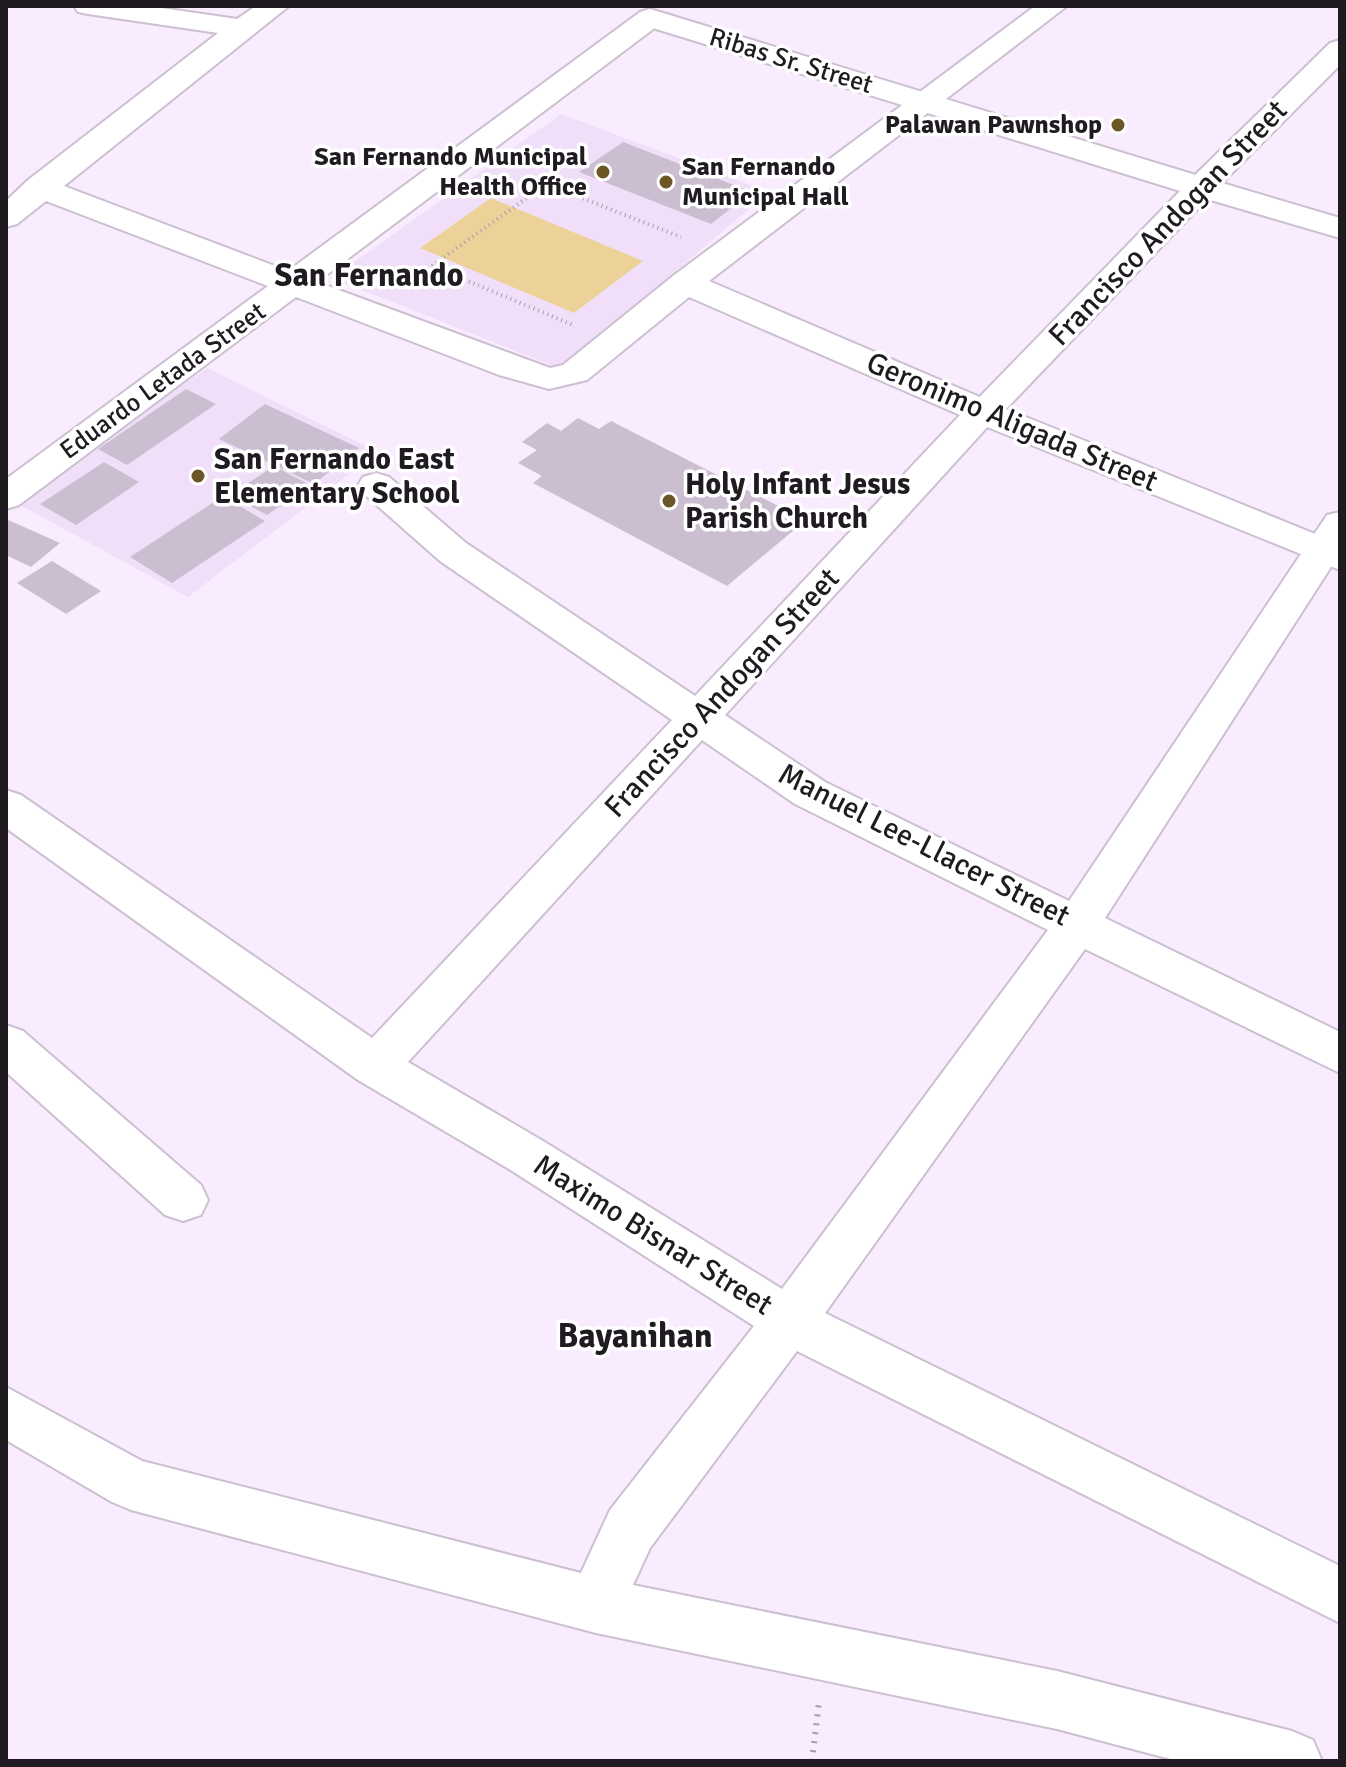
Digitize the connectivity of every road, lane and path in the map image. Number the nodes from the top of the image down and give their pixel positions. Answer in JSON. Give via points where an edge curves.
{"nodes":[{"id":1,"x":88,"y":6,"type":"edge"},
{"id":2,"x":275,"y":6,"type":"edge"},
{"id":3,"x":1053,"y":6,"type":"edge"},
{"id":4,"x":646,"y":11,"type":"edge"},
{"id":5,"x":242,"y":28,"type":"junction"},
{"id":6,"x":1340,"y":49,"type":"edge"},
{"id":7,"x":926,"y":102,"type":"junction"},
{"id":8,"x":1201,"y":187,"type":"junction"},
{"id":9,"x":18,"y":201,"type":"edge"},
{"id":10,"x":1340,"y":228,"type":"edge"},
{"id":11,"x":690,"y":241,"type":"dead end"},
{"id":12,"x":685,"y":283,"type":"junction"},
{"id":13,"x":294,"y":285,"type":"junction"},
{"id":14,"x":575,"y":326,"type":"dead end"},
{"id":15,"x":983,"y":412,"type":"junction"},
{"id":16,"x":376,"y":485,"type":"dead end"},
{"id":17,"x":6,"y":497,"type":"edge"},
{"id":18,"x":1334,"y":544,"type":"edge"},
{"id":19,"x":698,"y":718,"type":"junction"},
{"id":20,"x":6,"y":806,"type":"edge"},
{"id":21,"x":1078,"y":924,"type":"junction"},
{"id":22,"x":6,"y":1044,"type":"edge"},
{"id":23,"x":1340,"y":1054,"type":"edge"},
{"id":24,"x":375,"y":1066,"type":"junction"},
{"id":25,"x":183,"y":1200,"type":"dead end"},
{"id":26,"x":789,"y":1321,"type":"junction"},
{"id":27,"x":6,"y":1412,"type":"edge"},
{"id":28,"x":1340,"y":1595,"type":"edge"},
{"id":29,"x":596,"y":1605,"type":"junction"},
{"id":30,"x":1292,"y":1761,"type":"edge"}],
"edges":[{"from":1,"to":5,"type":"street"},
{"from":2,"to":5,"type":"street"},
{"from":3,"to":7,"type":"street"},
{"from":4,"to":7,"type":"street","name":"Ribas Sr. Street"},
{"from":4,"to":13,"type":"street","name":"Eduardo Letada Street"},
{"from":5,"to":9,"type":"street"},
{"from":6,"to":8,"type":"street","name":"Francisco Andogan Street"},
{"from":7,"to":8,"type":"street","name":"Ribas Sr. Street"},
{"from":7,"to":12,"type":"street"},
{"from":8,"to":10,"type":"street","name":"Ribas Sr. Street"},
{"from":8,"to":15,"type":"street","name":"Francisco Andogan Street"},
{"from":9,"to":13,"type":"street"},
{"from":11,"to":14,"type":"path","via":[[546,184],[432,266]]},
{"from":12,"to":13,"type":"street","via":[[575,373],[549,379]]},
{"from":12,"to":15,"type":"street","name":"Geronimo Aligada Street"},
{"from":13,"to":17,"type":"street","name":"Eduardo Letada Street"},
{"from":15,"to":18,"type":"street","name":"Geronimo Aligada Street"},
{"from":15,"to":19,"type":"street","name":"Francisco Andogan Street"},
{"from":16,"to":19,"type":"street","name":"Manuel Lee-Llacer Street","via":[[453,552]]},
{"from":18,"to":21,"type":"street"},
{"from":19,"to":21,"type":"street","name":"Manuel Lee-Llacer Street","via":[[810,793]]},
{"from":19,"to":24,"type":"street","name":"Francisco Andogan Street"},
{"from":20,"to":24,"type":"street","name":"Maximo Bisnar Street"},
{"from":21,"to":23,"type":"street","name":"Manuel Lee-Llacer Street"},
{"from":21,"to":26,"type":"street"},
{"from":22,"to":25,"type":"street"},
{"from":24,"to":26,"type":"street","name":"Maximo Bisnar Street"},
{"from":26,"to":28,"type":"street","name":"Maximo Bisnar Street"},
{"from":26,"to":29,"type":"street","via":[[630,1529]]},
{"from":27,"to":29,"type":"street","via":[[131,1484]]},
{"from":29,"to":30,"type":"street","via":[[1057,1700]]}]}
